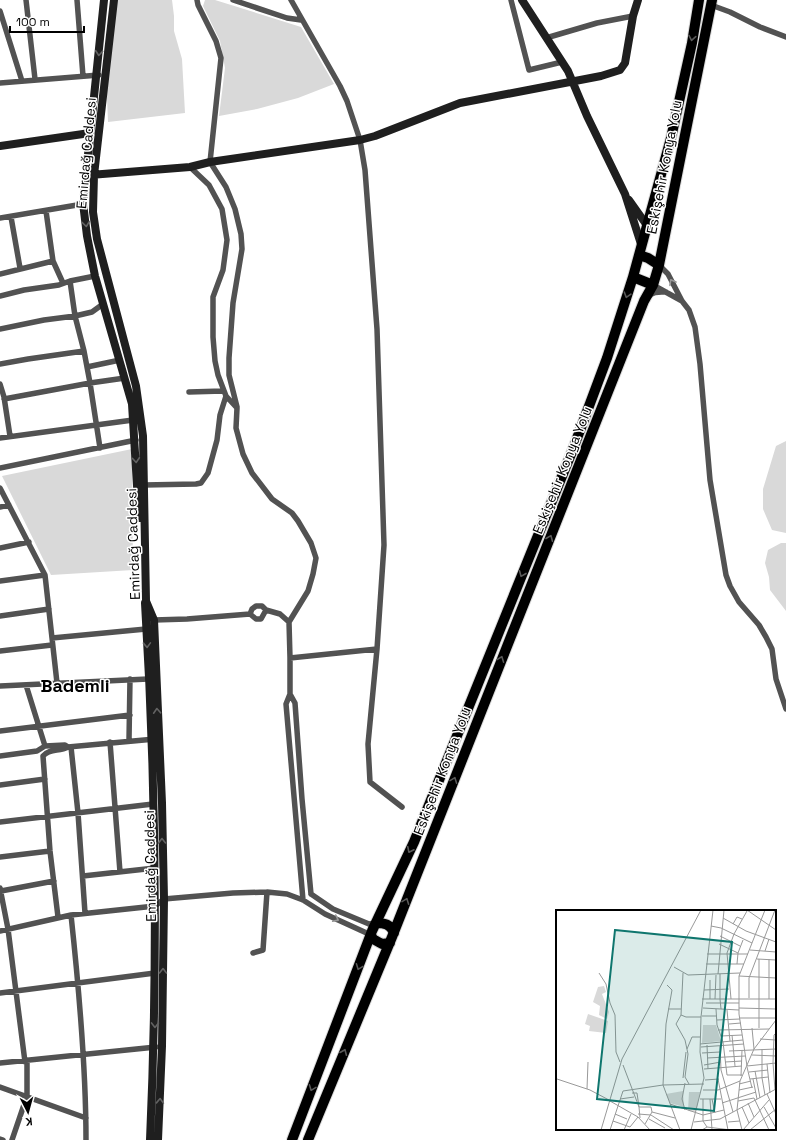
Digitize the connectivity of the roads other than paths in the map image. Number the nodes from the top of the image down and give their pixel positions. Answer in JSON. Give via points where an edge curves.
{"nodes":[{"id":1,"x":26,"y":0,"type":"edge"},
{"id":2,"x":77,"y":0,"type":"edge"},
{"id":3,"x":104,"y":0,"type":"edge"},
{"id":4,"x":114,"y":0,"type":"edge"},
{"id":5,"x":197,"y":0,"type":"edge"},
{"id":6,"x":233,"y":0,"type":"edge"},
{"id":7,"x":291,"y":0,"type":"edge"},
{"id":8,"x":511,"y":0,"type":"edge"},
{"id":9,"x":522,"y":0,"type":"edge"},
{"id":10,"x":638,"y":0,"type":"edge"},
{"id":11,"x":699,"y":0,"type":"edge"},
{"id":12,"x":712,"y":2,"type":"edge"},
{"id":13,"x":0,"y":11,"type":"edge"},
{"id":14,"x":633,"y":16,"type":"junction"},
{"id":15,"x":301,"y":20,"type":"junction"},
{"id":16,"x":786,"y":37,"type":"edge"},
{"id":17,"x":546,"y":38,"type":"junction"},
{"id":18,"x":562,"y":62,"type":"junction"},
{"id":19,"x":97,"y":75,"type":"junction"},
{"id":20,"x":106,"y":75,"type":"junction"},
{"id":21,"x":83,"y":76,"type":"junction"},
{"id":22,"x":35,"y":79,"type":"junction"},
{"id":23,"x":22,"y":81,"type":"junction"},
{"id":24,"x":572,"y":81,"type":"junction"},
{"id":25,"x":0,"y":83,"type":"edge"},
{"id":26,"x":90,"y":133,"type":"junction"},
{"id":27,"x":360,"y":140,"type":"junction"},
{"id":28,"x":0,"y":146,"type":"edge"},
{"id":29,"x":210,"y":162,"type":"junction"},
{"id":30,"x":190,"y":167,"type":"junction"},
{"id":31,"x":90,"y":175,"type":"junction"},
{"id":32,"x":625,"y":195,"type":"junction"},
{"id":33,"x":83,"y":204,"type":"junction"},
{"id":34,"x":46,"y":211,"type":"junction"},
{"id":35,"x":12,"y":217,"type":"junction"},
{"id":36,"x":0,"y":218,"type":"edge"},
{"id":37,"x":646,"y":224,"type":"junction"},
{"id":38,"x":641,"y":244,"type":"junction"},
{"id":39,"x":639,"y":255,"type":"junction"},
{"id":40,"x":53,"y":261,"type":"junction"},
{"id":41,"x":659,"y":265,"type":"junction"},
{"id":42,"x":20,"y":268,"type":"junction"},
{"id":43,"x":0,"y":274,"type":"edge"},
{"id":44,"x":95,"y":276,"type":"junction"},
{"id":45,"x":633,"y":277,"type":"junction"},
{"id":46,"x":70,"y":281,"type":"junction"},
{"id":47,"x":63,"y":284,"type":"junction"},
{"id":48,"x":653,"y":285,"type":"junction"},
{"id":49,"x":667,"y":292,"type":"junction"},
{"id":50,"x":0,"y":296,"type":"edge"},
{"id":51,"x":644,"y":301,"type":"junction"},
{"id":52,"x":682,"y":301,"type":"junction"},
{"id":53,"x":103,"y":304,"type":"junction"},
{"id":54,"x":75,"y":316,"type":"junction"},
{"id":55,"x":0,"y":329,"type":"edge"},
{"id":56,"x":84,"y":351,"type":"junction"},
{"id":57,"x":120,"y":360,"type":"junction"},
{"id":58,"x":0,"y":364,"type":"edge"},
{"id":59,"x":87,"y":367,"type":"junction"},
{"id":60,"x":125,"y":378,"type":"junction"},
{"id":61,"x":90,"y":383,"type":"junction"},
{"id":62,"x":0,"y":384,"type":"edge"},
{"id":63,"x":189,"y":392,"type":"dead end"},
{"id":64,"x":224,"y":394,"type":"junction"},
{"id":65,"x":4,"y":399,"type":"junction"},
{"id":66,"x":237,"y":408,"type":"junction"},
{"id":67,"x":133,"y":420,"type":"junction"},
{"id":68,"x":96,"y":425,"type":"junction"},
{"id":69,"x":10,"y":436,"type":"junction"},
{"id":70,"x":143,"y":436,"type":"junction"},
{"id":71,"x":0,"y":438,"type":"edge"},
{"id":72,"x":135,"y":441,"type":"junction"},
{"id":73,"x":100,"y":448,"type":"junction"},
{"id":74,"x":0,"y":468,"type":"edge"},
{"id":75,"x":144,"y":485,"type":"junction"},
{"id":76,"x":0,"y":488,"type":"edge"},
{"id":77,"x":9,"y":505,"type":"junction"},
{"id":78,"x":0,"y":507,"type":"edge"},
{"id":79,"x":29,"y":542,"type":"junction"},
{"id":80,"x":0,"y":548,"type":"edge"},
{"id":81,"x":45,"y":575,"type":"junction"},
{"id":82,"x":0,"y":581,"type":"edge"},
{"id":83,"x":48,"y":609,"type":"junction"},
{"id":84,"x":266,"y":610,"type":"junction"},
{"id":85,"x":250,"y":614,"type":"junction"},
{"id":86,"x":0,"y":616,"type":"edge"},
{"id":87,"x":154,"y":620,"type":"junction"},
{"id":88,"x":289,"y":622,"type":"junction"},
{"id":89,"x":146,"y":629,"type":"junction"},
{"id":90,"x":52,"y":638,"type":"junction"},
{"id":91,"x":52,"y":646,"type":"junction"},
{"id":92,"x":377,"y":649,"type":"junction"},
{"id":93,"x":0,"y":651,"type":"edge"},
{"id":94,"x":290,"y":658,"type":"junction"},
{"id":95,"x":130,"y":679,"type":"junction"},
{"id":96,"x":148,"y":679,"type":"junction"},
{"id":97,"x":57,"y":683,"type":"junction"},
{"id":98,"x":26,"y":685,"type":"junction"},
{"id":99,"x":0,"y":686,"type":"edge"},
{"id":100,"x":290,"y":694,"type":"junction"},
{"id":101,"x":786,"y":709,"type":"edge"},
{"id":102,"x":130,"y":715,"type":"junction"},
{"id":103,"x":39,"y":726,"type":"junction"},
{"id":104,"x":0,"y":731,"type":"edge"},
{"id":105,"x":155,"y":739,"type":"junction"},
{"id":106,"x":129,"y":740,"type":"junction"},
{"id":107,"x":110,"y":742,"type":"junction"},
{"id":108,"x":45,"y":746,"type":"junction"},
{"id":109,"x":70,"y":747,"type":"junction"},
{"id":110,"x":0,"y":756,"type":"edge"},
{"id":111,"x":45,"y":779,"type":"junction"},
{"id":112,"x":0,"y":785,"type":"edge"},
{"id":113,"x":153,"y":804,"type":"junction"},
{"id":114,"x":402,"y":807,"type":"dead end"},
{"id":115,"x":115,"y":809,"type":"junction"},
{"id":116,"x":78,"y":813,"type":"junction"},
{"id":117,"x":49,"y":816,"type":"junction"},
{"id":118,"x":0,"y":822,"type":"edge"},
{"id":119,"x":50,"y":850,"type":"junction"},
{"id":120,"x":0,"y":857,"type":"edge"},
{"id":121,"x":155,"y":868,"type":"junction"},
{"id":122,"x":120,"y":872,"type":"junction"},
{"id":123,"x":83,"y":876,"type":"junction"},
{"id":124,"x":54,"y":881,"type":"junction"},
{"id":125,"x":0,"y":889,"type":"edge"},
{"id":126,"x":267,"y":892,"type":"junction"},
{"id":127,"x":311,"y":894,"type":"junction"},
{"id":128,"x":164,"y":899,"type":"junction"},
{"id":129,"x":304,"y":900,"type":"junction"},
{"id":130,"x":155,"y":906,"type":"junction"},
{"id":131,"x":86,"y":913,"type":"junction"},
{"id":132,"x":71,"y":914,"type":"junction"},
{"id":133,"x":58,"y":918,"type":"junction"},
{"id":134,"x":376,"y":923,"type":"junction"},
{"id":135,"x":8,"y":929,"type":"junction"},
{"id":136,"x":0,"y":931,"type":"edge"},
{"id":137,"x":371,"y":935,"type":"junction"},
{"id":138,"x":392,"y":938,"type":"junction"},
{"id":139,"x":253,"y":953,"type":"dead end"},
{"id":140,"x":155,"y":973,"type":"junction"},
{"id":141,"x":78,"y":983,"type":"junction"},
{"id":142,"x":16,"y":992,"type":"junction"},
{"id":143,"x":0,"y":993,"type":"edge"},
{"id":144,"x":158,"y":1047,"type":"junction"},
{"id":145,"x":83,"y":1055,"type":"junction"},
{"id":146,"x":26,"y":1062,"type":"junction"},
{"id":147,"x":0,"y":1064,"type":"edge"},
{"id":148,"x":0,"y":1087,"type":"edge"},
{"id":149,"x":27,"y":1096,"type":"junction"},
{"id":150,"x":86,"y":1118,"type":"junction"},
{"id":151,"x":0,"y":1139,"type":"edge"},
{"id":152,"x":3,"y":1140,"type":"edge"},
{"id":153,"x":12,"y":1140,"type":"edge"},
{"id":154,"x":86,"y":1140,"type":"edge"},
{"id":155,"x":150,"y":1140,"type":"edge"},
{"id":156,"x":158,"y":1140,"type":"edge"},
{"id":157,"x":292,"y":1140,"type":"edge"},
{"id":158,"x":308,"y":1140,"type":"edge"}],
"edges":[{"from":1,"to":22,"type":"street"},
{"from":2,"to":21,"type":"street"},
{"from":3,"to":19,"type":"main road","name":"Emirdağ Caddesi","one_way":true},
{"from":4,"to":20,"type":"main road","name":"Emirdağ Caddesi"},
{"from":5,"to":29,"type":"street","via":[[221,58]]},
{"from":6,"to":15,"type":"street","via":[[287,18]]},
{"from":7,"to":15,"type":"street"},
{"from":8,"to":18,"type":"street","via":[[529,70]]},
{"from":9,"to":17,"type":"main road"},
{"from":10,"to":14,"type":"main road"},
{"from":11,"to":37,"type":"highway","one_way":true,"via":[[671,138]]},
{"from":12,"to":16,"type":"street","via":[[760,27]]},
{"from":12,"to":41,"type":"highway","name":"Eskişehir Konya Yolu"},
{"from":13,"to":23,"type":"street"},
{"from":14,"to":17,"type":"street","via":[[597,23]]},
{"from":14,"to":24,"type":"main road","via":[[625,63],[620,70]]},
{"from":15,"to":27,"type":"street","via":[[340,86]]},
{"from":17,"to":18,"type":"main road"},
{"from":18,"to":24,"type":"main road"},
{"from":19,"to":20,"type":"street"},
{"from":19,"to":21,"type":"street"},
{"from":19,"to":26,"type":"main road","name":"Emirdağ Caddesi"},
{"from":20,"to":31,"type":"main road","name":"Emirdağ Caddesi"},
{"from":21,"to":22,"type":"street"},
{"from":22,"to":23,"type":"street"},
{"from":23,"to":25,"type":"street"},
{"from":24,"to":27,"type":"main road","via":[[460,103]]},
{"from":24,"to":32,"type":"main road"},
{"from":26,"to":28,"type":"main road"},
{"from":26,"to":31,"type":"main road","name":"Emirdağ Caddesi"},
{"from":27,"to":29,"type":"main road"},
{"from":27,"to":92,"type":"street","via":[[365,170],[377,329],[382,473],[384,546]]},
{"from":29,"to":30,"type":"main road"},
{"from":29,"to":66,"type":"street","via":[[226,187],[241,234],[242,249],[233,303],[228,375]]},
{"from":30,"to":31,"type":"main road"},
{"from":30,"to":64,"type":"street","via":[[209,185],[222,209],[227,240],[222,270],[213,297],[215,361]]},
{"from":31,"to":33,"type":"main road","name":"Emirdağ Caddesi"},
{"from":31,"to":70,"type":"main road","name":"Emirdağ Caddesi","via":[[97,239],[136,386]]},
{"from":32,"to":37,"type":"main road"},
{"from":32,"to":38,"type":"main road"},
{"from":33,"to":34,"type":"street"},
{"from":33,"to":44,"type":"main road","name":"Emirdağ Caddesi","one_way":true},
{"from":34,"to":35,"type":"street"},
{"from":34,"to":40,"type":"street"},
{"from":35,"to":36,"type":"street"},
{"from":35,"to":42,"type":"street"},
{"from":37,"to":38,"type":"highway"},
{"from":38,"to":39,"type":"highway"},
{"from":39,"to":41,"type":"highway"},
{"from":39,"to":45,"type":"highway"},
{"from":40,"to":42,"type":"street"},
{"from":40,"to":47,"type":"street"},
{"from":41,"to":48,"type":"highway","name":"Eskişehir Konya Yolu"},
{"from":52,"to":41,"type":"street","one_way":true,"via":[[668,274]]},
{"from":42,"to":43,"type":"street"},
{"from":44,"to":46,"type":"street"},
{"from":44,"to":53,"type":"main road","name":"Emirdağ Caddesi"},
{"from":45,"to":48,"type":"highway"},
{"from":45,"to":134,"type":"highway","one_way":true,"via":[[607,358],[573,449],[414,842]]},
{"from":46,"to":47,"type":"street"},
{"from":46,"to":54,"type":"street"},
{"from":47,"to":50,"type":"street"},
{"from":48,"to":49,"type":"street"},
{"from":48,"to":51,"type":"highway","name":"Eskişehir Konya Yolu"},
{"from":49,"to":51,"type":"street","via":[[651,294]]},
{"from":49,"to":52,"type":"street"},
{"from":138,"to":51,"type":"highway","name":"Eskişehir Konya Yolu","one_way":true},
{"from":52,"to":101,"type":"street","via":[[689,310],[695,327],[710,480],[726,575],[739,602],[759,625],[772,649],[776,679]]},
{"from":53,"to":54,"type":"street","via":[[92,312]]},
{"from":53,"to":57,"type":"main road","name":"Emirdağ Caddesi"},
{"from":54,"to":55,"type":"street"},
{"from":54,"to":56,"type":"street"},
{"from":56,"to":58,"type":"street"},
{"from":56,"to":59,"type":"street"},
{"from":57,"to":59,"type":"street"},
{"from":57,"to":60,"type":"main road","name":"Emirdağ Caddesi"},
{"from":59,"to":61,"type":"street"},
{"from":60,"to":61,"type":"street"},
{"from":60,"to":67,"type":"main road","name":"Emirdağ Caddesi","via":[[132,404]]},
{"from":61,"to":65,"type":"street"},
{"from":61,"to":68,"type":"street"},
{"from":62,"to":65,"type":"street"},
{"from":63,"to":64,"type":"street"},
{"from":64,"to":66,"type":"street"},
{"from":64,"to":75,"type":"street","via":[[218,440],[208,473],[202,483]]},
{"from":65,"to":69,"type":"street"},
{"from":66,"to":88,"type":"street","via":[[236,428],[243,454],[252,473],[272,499],[292,513],[311,543],[316,558],[308,591]]},
{"from":67,"to":68,"type":"street"},
{"from":67,"to":72,"type":"main road","name":"Emirdağ Caddesi"},
{"from":68,"to":69,"type":"street"},
{"from":68,"to":73,"type":"street"},
{"from":69,"to":71,"type":"street"},
{"from":70,"to":72,"type":"street"},
{"from":70,"to":75,"type":"main road","name":"Emirdağ Caddesi"},
{"from":72,"to":73,"type":"street"},
{"from":72,"to":89,"type":"main road","name":"Emirdağ Caddesi","one_way":true},
{"from":73,"to":74,"type":"street"},
{"from":75,"to":87,"type":"main road","name":"Emirdağ Caddesi","via":[[146,601]]},
{"from":76,"to":77,"type":"street"},
{"from":77,"to":78,"type":"street"},
{"from":77,"to":79,"type":"street"},
{"from":79,"to":80,"type":"street"},
{"from":79,"to":81,"type":"street"},
{"from":81,"to":82,"type":"street"},
{"from":81,"to":83,"type":"street"},
{"from":83,"to":86,"type":"street"},
{"from":83,"to":90,"type":"street"},
{"from":84,"to":85,"type":"street","via":[[262,606],[256,606]]},
{"from":84,"to":85,"type":"street","via":[[261,619],[253,618]]},
{"from":84,"to":88,"type":"street","via":[[280,614]]},
{"from":85,"to":87,"type":"street"},
{"from":105,"to":87,"type":"main road","name":"Emirdağ Caddesi","one_way":true},
{"from":88,"to":94,"type":"street"},
{"from":89,"to":90,"type":"street"},
{"from":89,"to":96,"type":"main road","name":"Emirdağ Caddesi","one_way":true},
{"from":90,"to":91,"type":"street"},
{"from":91,"to":93,"type":"street"},
{"from":91,"to":97,"type":"street"},
{"from":92,"to":94,"type":"street"},
{"from":92,"to":114,"type":"street","via":[[368,744],[370,782]]},
{"from":94,"to":100,"type":"street"},
{"from":95,"to":96,"type":"street"},
{"from":95,"to":97,"type":"street"},
{"from":95,"to":102,"type":"street"},
{"from":96,"to":105,"type":"main road","name":"Emirdağ Caddesi"},
{"from":97,"to":98,"type":"street"},
{"from":98,"to":99,"type":"street"},
{"from":98,"to":103,"type":"street"},
{"from":100,"to":127,"type":"street","via":[[295,703]]},
{"from":100,"to":129,"type":"street","via":[[286,704]]},
{"from":102,"to":103,"type":"street"},
{"from":102,"to":106,"type":"street"},
{"from":103,"to":104,"type":"street"},
{"from":103,"to":108,"type":"street"},
{"from":105,"to":106,"type":"street"},
{"from":105,"to":113,"type":"main road","name":"Emirdağ Caddesi"},
{"from":128,"to":105,"type":"main road","name":"Emirdağ Caddesi","one_way":true},
{"from":106,"to":107,"type":"street"},
{"from":107,"to":109,"type":"street"},
{"from":107,"to":115,"type":"street"},
{"from":108,"to":109,"type":"street"},
{"from":108,"to":110,"type":"street","via":[[37,752]]},
{"from":109,"to":111,"type":"street","via":[[47,751],[43,756]]},
{"from":109,"to":116,"type":"street"},
{"from":111,"to":112,"type":"street"},
{"from":111,"to":117,"type":"street"},
{"from":113,"to":115,"type":"street"},
{"from":113,"to":121,"type":"main road","name":"Emirdağ Caddesi"},
{"from":115,"to":116,"type":"street"},
{"from":115,"to":122,"type":"street"},
{"from":116,"to":117,"type":"street"},
{"from":116,"to":123,"type":"street"},
{"from":117,"to":118,"type":"street"},
{"from":117,"to":119,"type":"street"},
{"from":119,"to":120,"type":"street"},
{"from":119,"to":124,"type":"street"},
{"from":121,"to":122,"type":"street"},
{"from":121,"to":130,"type":"main road","name":"Emirdağ Caddesi"},
{"from":122,"to":123,"type":"street"},
{"from":123,"to":131,"type":"street"},
{"from":124,"to":125,"type":"street"},
{"from":124,"to":133,"type":"street"},
{"from":125,"to":135,"type":"street"},
{"from":126,"to":128,"type":"street"},
{"from":126,"to":129,"type":"street","via":[[287,894]]},
{"from":126,"to":139,"type":"street","via":[[263,950]]},
{"from":127,"to":129,"type":"street"},
{"from":127,"to":134,"type":"street","via":[[333,909],[369,924]]},
{"from":128,"to":130,"type":"street"},
{"from":144,"to":128,"type":"main road","name":"Emirdağ Caddesi","one_way":true},
{"from":129,"to":137,"type":"street","one_way":true,"via":[[325,914]]},
{"from":130,"to":131,"type":"street"},
{"from":130,"to":140,"type":"main road","name":"Emirdağ Caddesi"},
{"from":131,"to":132,"type":"street"},
{"from":132,"to":133,"type":"street"},
{"from":132,"to":141,"type":"street"},
{"from":133,"to":135,"type":"street"},
{"from":134,"to":137,"type":"highway"},
{"from":134,"to":138,"type":"highway","via":[[390,926]]},
{"from":135,"to":136,"type":"street"},
{"from":135,"to":142,"type":"street"},
{"from":137,"to":138,"type":"highway","via":[[382,944]]},
{"from":137,"to":157,"type":"highway","one_way":true},
{"from":158,"to":138,"type":"highway","name":"Eskişehir Konya Yolu","one_way":true},
{"from":140,"to":141,"type":"street"},
{"from":140,"to":144,"type":"main road","name":"Emirdağ Caddesi","one_way":true},
{"from":141,"to":142,"type":"street"},
{"from":141,"to":145,"type":"street"},
{"from":142,"to":143,"type":"street"},
{"from":142,"to":146,"type":"street"},
{"from":144,"to":145,"type":"street"},
{"from":144,"to":155,"type":"main road","name":"Emirdağ Caddesi"},
{"from":156,"to":144,"type":"main road","name":"Emirdağ Caddesi","one_way":true},
{"from":145,"to":146,"type":"street"},
{"from":145,"to":150,"type":"street"},
{"from":146,"to":147,"type":"street"},
{"from":146,"to":149,"type":"street"},
{"from":148,"to":149,"type":"street"},
{"from":149,"to":150,"type":"street"},
{"from":149,"to":153,"type":"street"},
{"from":150,"to":154,"type":"street"},
{"from":151,"to":152,"type":"street"}]}
